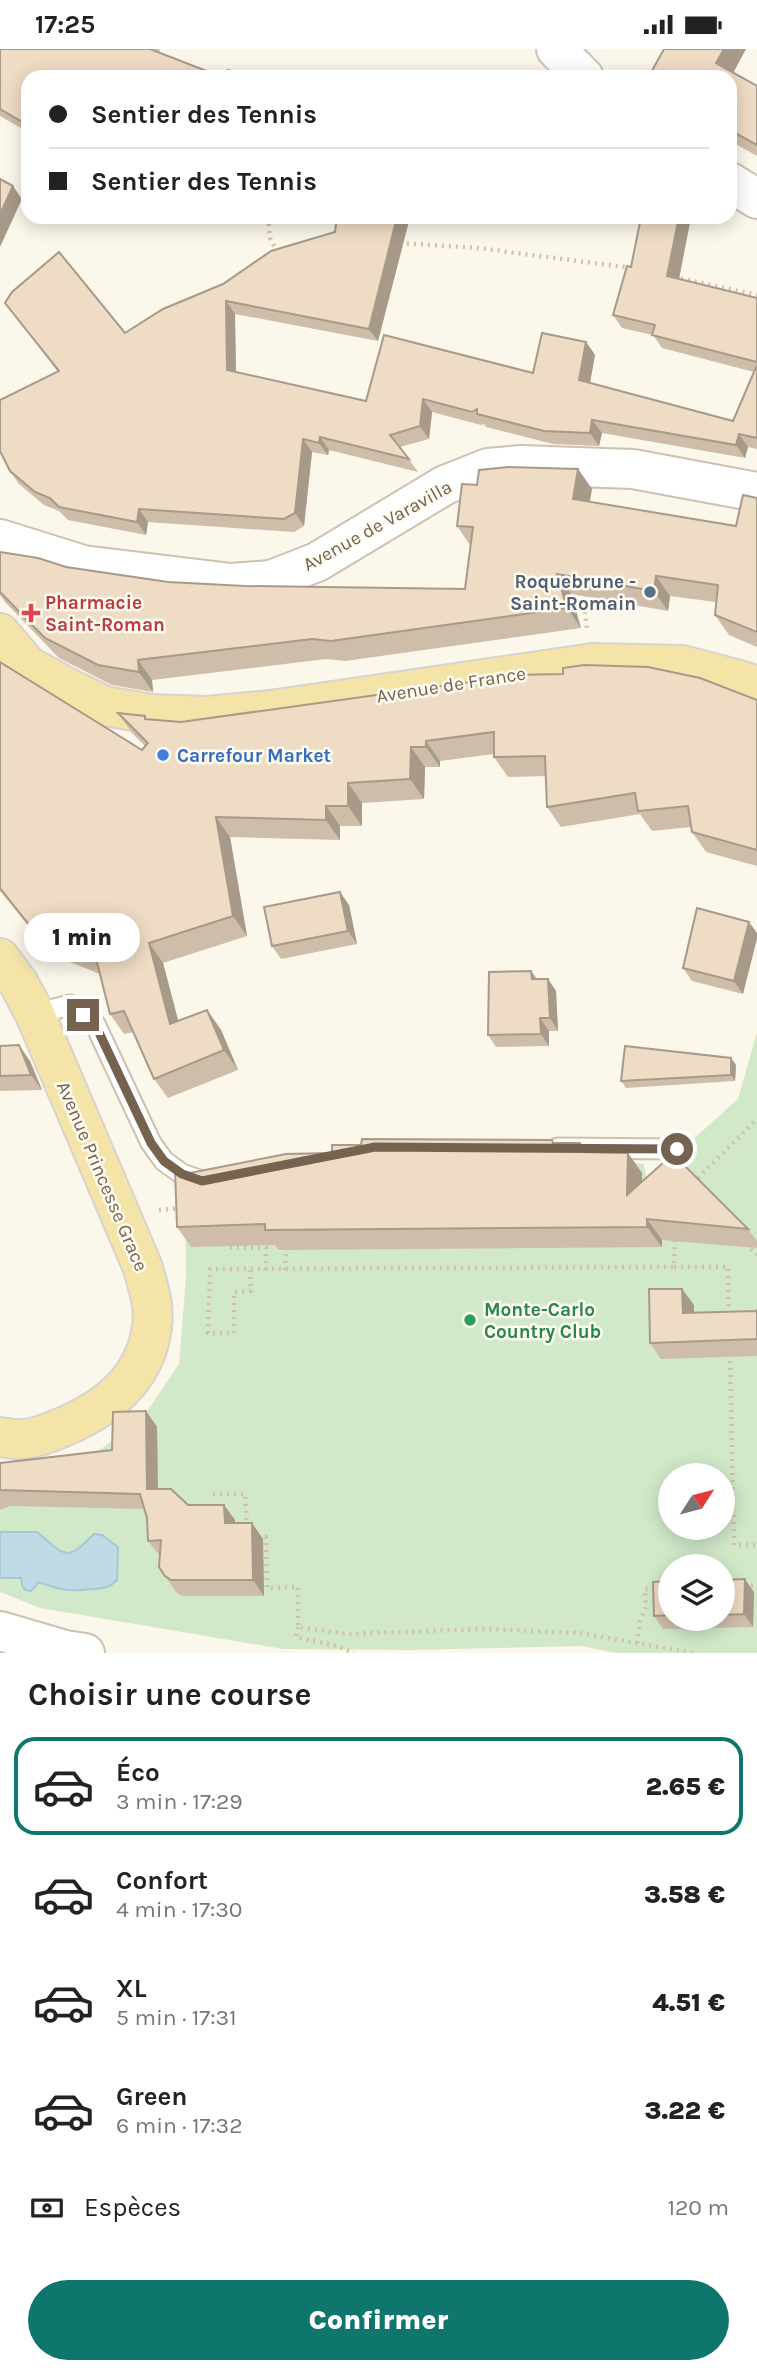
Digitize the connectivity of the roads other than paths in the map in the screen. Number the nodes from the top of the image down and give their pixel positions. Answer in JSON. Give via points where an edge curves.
{"nodes":[{"id":1,"x":556,"y":49,"type":"edge"},
{"id":2,"x":577,"y":70,"type":"edge"},
{"id":3,"x":737,"y":186,"type":"edge"},
{"id":4,"x":757,"y":199,"type":"edge"},
{"id":5,"x":757,"y":492,"type":"edge"},
{"id":6,"x":0,"y":539,"type":"edge"},
{"id":7,"x":0,"y":633,"type":"edge"},
{"id":8,"x":14,"y":660,"type":"edge"},
{"id":9,"x":757,"y":686,"type":"edge"},
{"id":10,"x":0,"y":958,"type":"edge"},
{"id":11,"x":35,"y":1014,"type":"junction"},
{"id":12,"x":540,"y":1148,"type":"edge"},
{"id":13,"x":677,"y":1149,"type":"dead end"},
{"id":14,"x":215,"y":1179,"type":"edge"},
{"id":15,"x":0,"y":1437,"type":"edge"},
{"id":16,"x":0,"y":1632,"type":"edge"},
{"id":17,"x":85,"y":1653,"type":"edge"}],
"edges":[{"from":1,"to":2,"type":"street"},
{"from":3,"to":4,"type":"street"},
{"from":5,"to":6,"type":"street","name":"Avenue de Varavilla","via":[[633,469],[488,468],[445,485],[317,562],[271,580],[231,583],[83,565]]},
{"from":7,"to":8,"type":"main road","name":"Avenue de France"},
{"from":8,"to":9,"type":"main road","name":"Avenue de France","via":[[105,706],[206,716],[593,663],[682,665]]},
{"from":10,"to":11,"type":"main road","name":"Avenue Princesse Grace"},
{"from":11,"to":14,"type":"lane","via":[[70,1006],[95,1024],[151,1143],[164,1161],[182,1174],[202,1181]]},
{"from":11,"to":15,"type":"main road","name":"Avenue Princesse Grace","via":[[143,1268],[153,1325],[138,1370],[106,1404],[81,1419],[24,1440]]},
{"from":12,"to":13,"type":"lane"},
{"from":16,"to":17,"type":"street"}]}
